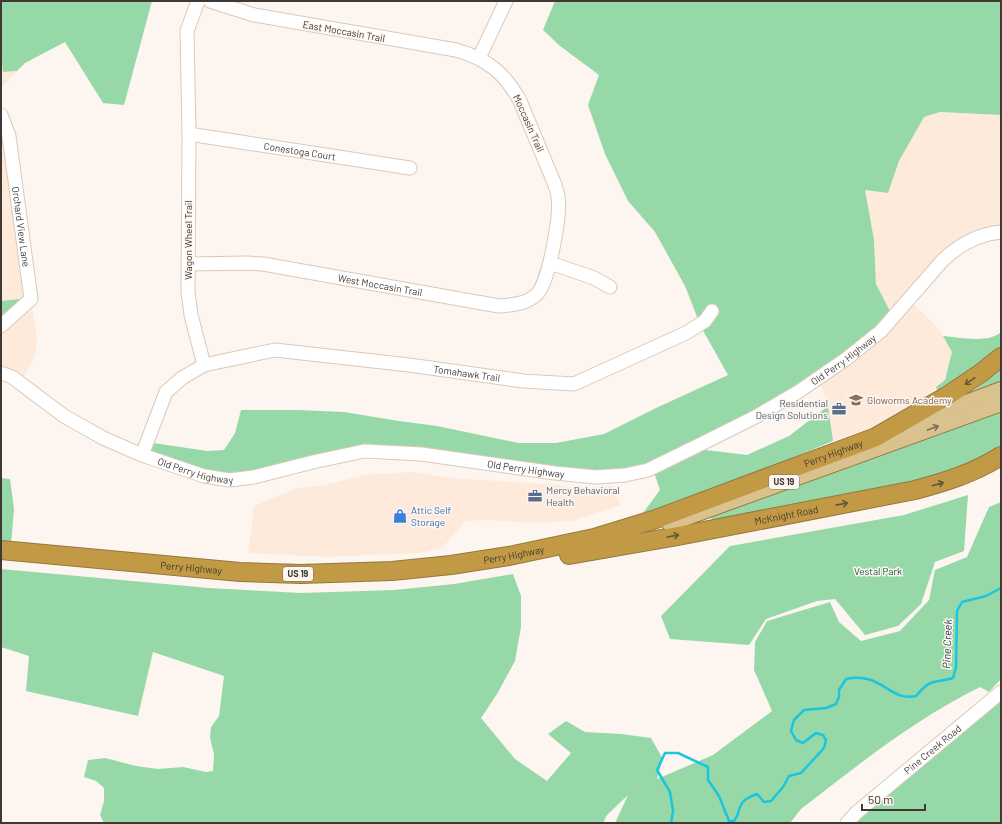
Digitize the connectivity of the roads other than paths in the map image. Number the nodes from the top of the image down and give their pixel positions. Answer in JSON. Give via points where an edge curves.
{"nodes":[{"id":1,"x":198,"y":1,"type":"edge"},
{"id":2,"x":210,"y":1,"type":"edge"},
{"id":3,"x":506,"y":1,"type":"edge"},
{"id":4,"x":479,"y":58,"type":"junction"},
{"id":5,"x":1,"y":115,"type":"edge"},
{"id":6,"x":189,"y":134,"type":"junction"},
{"id":7,"x":410,"y":168,"type":"dead end"},
{"id":8,"x":1001,"y":232,"type":"edge"},
{"id":9,"x":550,"y":263,"type":"junction"},
{"id":10,"x":188,"y":264,"type":"junction"},
{"id":11,"x":610,"y":287,"type":"dead end"},
{"id":12,"x":712,"y":311,"type":"dead end"},
{"id":13,"x":1,"y":326,"type":"edge"},
{"id":14,"x":1001,"y":357,"type":"edge"},
{"id":15,"x":204,"y":365,"type":"junction"},
{"id":16,"x":1,"y":373,"type":"edge"},
{"id":17,"x":1001,"y":390,"type":"edge"},
{"id":18,"x":1001,"y":402,"type":"edge"},
{"id":19,"x":876,"y":437,"type":"junction"},
{"id":20,"x":142,"y":455,"type":"junction"},
{"id":21,"x":1001,"y":456,"type":"edge"},
{"id":22,"x":1,"y":550,"type":"edge"},
{"id":23,"x":566,"y":556,"type":"junction"},
{"id":24,"x":1,"y":561,"type":"edge"},
{"id":25,"x":999,"y":697,"type":"edge"},
{"id":26,"x":847,"y":823,"type":"edge"}],
"edges":[{"from":1,"to":6,"type":"street","name":"Wagon Wheel Trail","via":[[187,32]]},
{"from":2,"to":4,"type":"street","name":"East Moccasin Trail","via":[[254,15],[456,50]]},
{"from":3,"to":4,"type":"street"},
{"from":4,"to":9,"type":"street","name":"Moccasin Trail","via":[[493,66],[514,89],[555,185],[558,211]]},
{"from":5,"to":13,"type":"street","name":"Orchard View Lane","via":[[9,136],[31,299]]},
{"from":6,"to":7,"type":"street","name":"Conestoga Court"},
{"from":6,"to":10,"type":"street","name":"Wagon Wheel Trail"},
{"from":8,"to":20,"type":"street","name":"Old Perry Highway","via":[[976,237],[954,250],[881,331],[798,392],[757,416],[648,470],[596,477],[421,454],[364,451],[254,477],[229,480],[204,476]]},
{"from":9,"to":10,"type":"street","name":"West Moccasin Trail","via":[[537,294],[528,300],[499,306],[263,264]]},
{"from":9,"to":11,"type":"street","via":[[594,278]]},
{"from":10,"to":15,"type":"street","name":"Wagon Wheel Trail","via":[[189,305]]},
{"from":12,"to":15,"type":"street","name":"Tomahawk Trail","via":[[705,321],[686,333],[574,384],[523,381],[276,350]]},
{"from":14,"to":19,"type":"highway","one_way":true,"via":[[947,396]]},
{"from":15,"to":20,"type":"street","via":[[182,378],[166,392]]},
{"from":16,"to":20,"type":"street","name":"Old Perry Highway","via":[[12,376],[64,416],[103,438]]},
{"from":17,"to":19,"type":"main road","name":"Perry Highway","number":"US 19"},
{"from":23,"to":18,"type":"main road","name":"Perry Highway","number":"US 19","one_way":true,"via":[[684,518]]},
{"from":19,"to":22,"type":"highway","name":"Perry Highway","number":"US 19","via":[[627,528],[551,548],[451,565],[362,573],[270,573]]},
{"from":23,"to":21,"type":"highway","name":"McKnight Road","one_way":true,"via":[[915,490],[962,476]]},
{"from":23,"to":24,"type":"highway","name":"Perry Highway","number":"US 19","via":[[453,576],[331,585],[240,582]]},
{"from":25,"to":26,"type":"street","name":"Pine Creek Road"}]}
